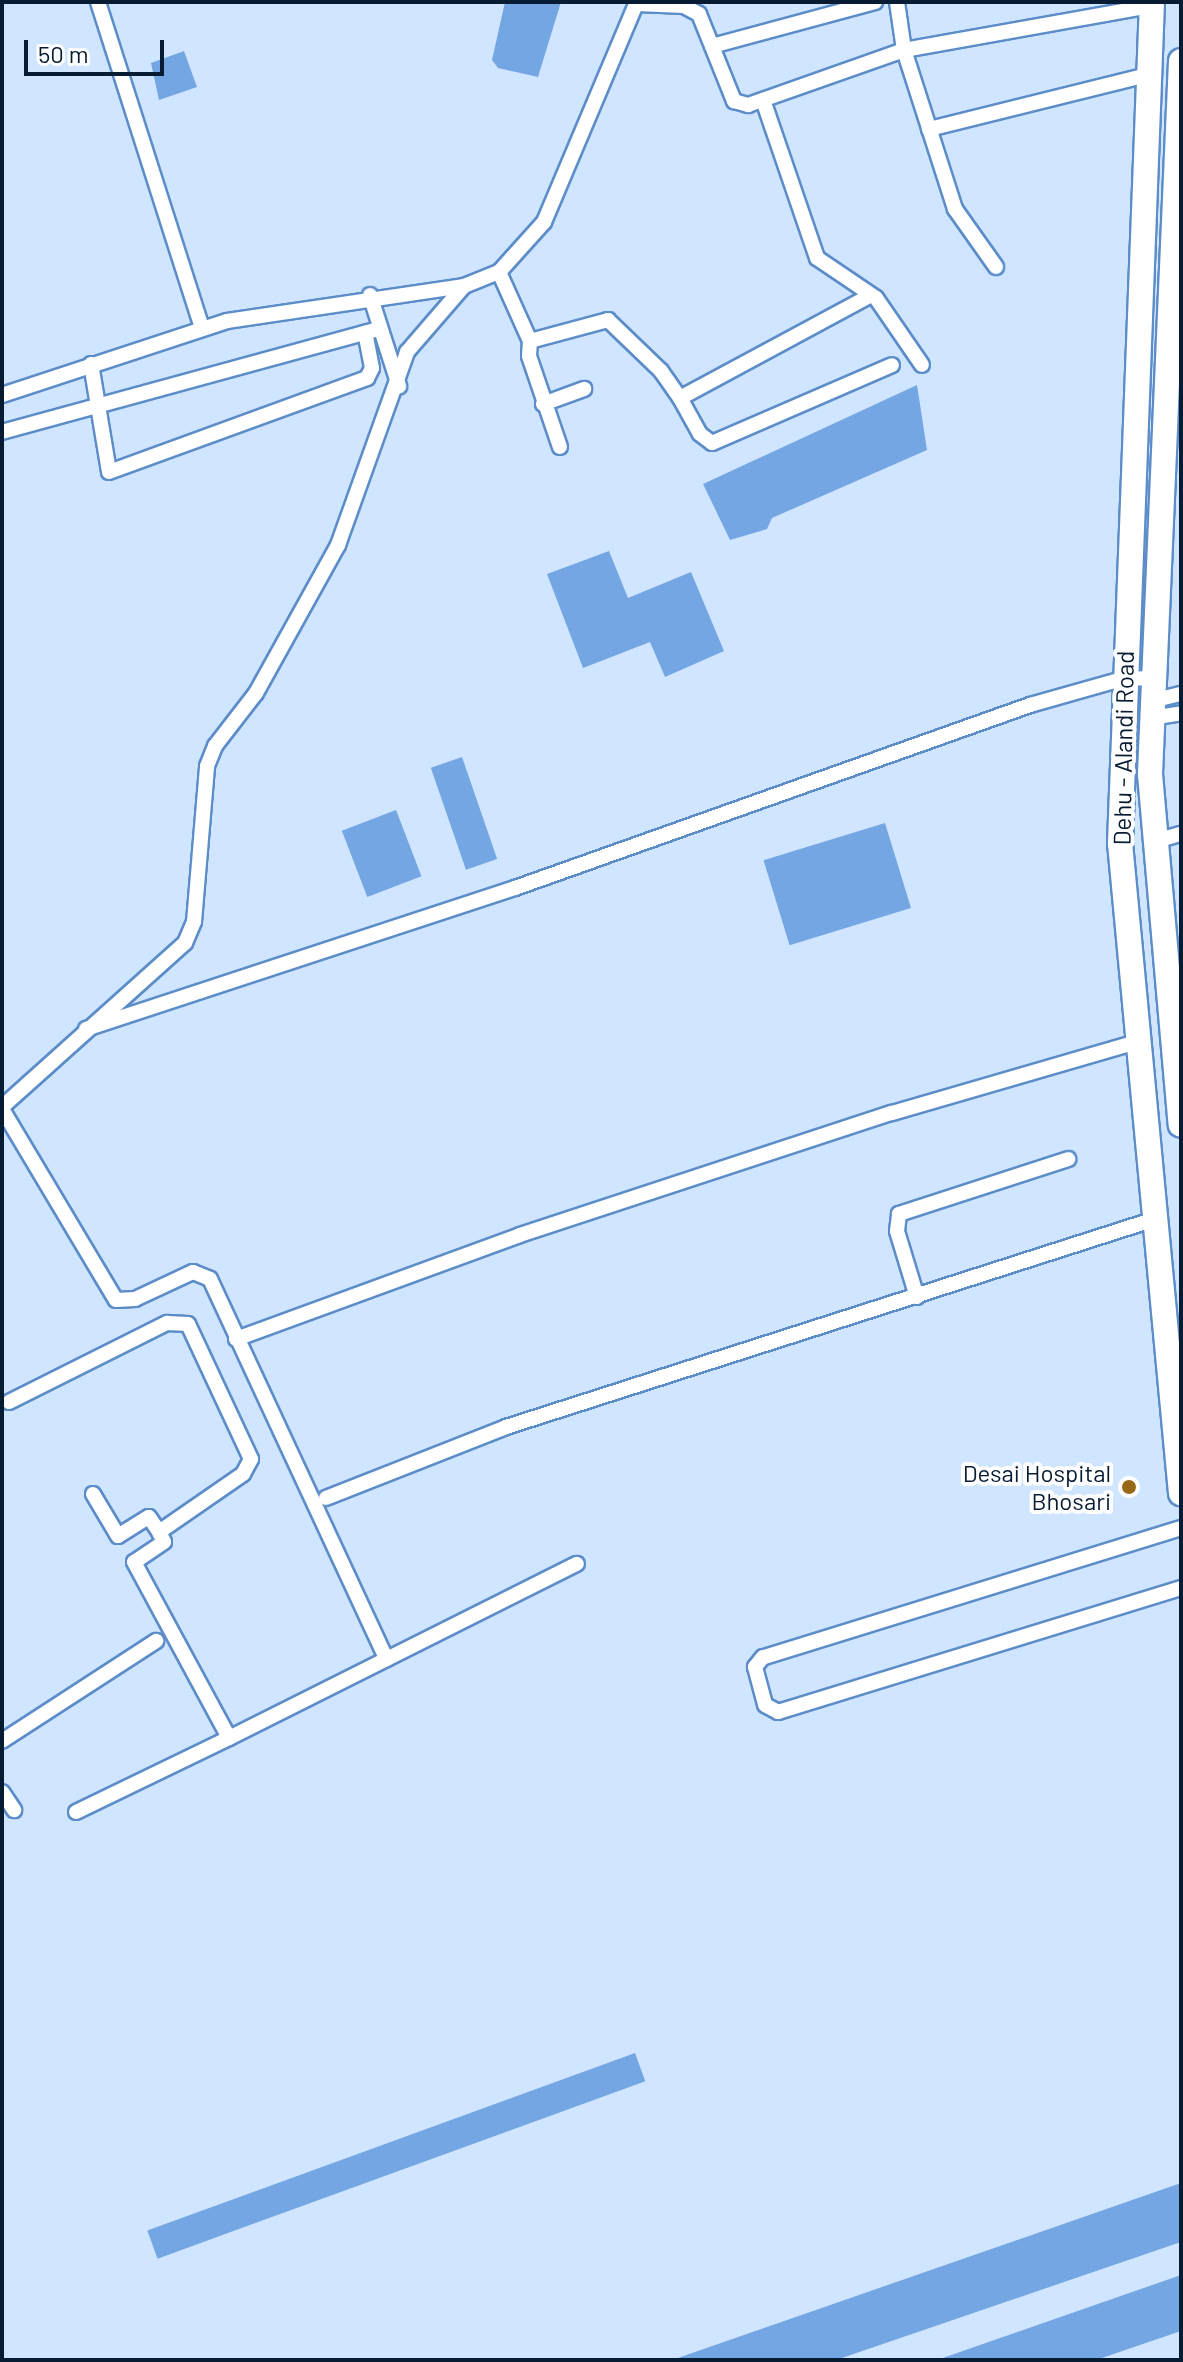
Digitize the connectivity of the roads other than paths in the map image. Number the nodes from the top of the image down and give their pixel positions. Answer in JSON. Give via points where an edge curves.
{"nodes":[{"id":1,"x":98,"y":2,"type":"edge"},
{"id":2,"x":875,"y":2,"type":"edge"},
{"id":3,"x":897,"y":2,"type":"edge"},
{"id":4,"x":637,"y":3,"type":"edge"},
{"id":5,"x":1152,"y":4,"type":"edge"},
{"id":6,"x":712,"y":46,"type":"junction"},
{"id":7,"x":904,"y":50,"type":"junction"},
{"id":8,"x":1181,"y":61,"type":"edge"},
{"id":9,"x":1148,"y":75,"type":"junction"},
{"id":10,"x":763,"y":100,"type":"junction"},
{"id":11,"x":929,"y":129,"type":"junction"},
{"id":12,"x":996,"y":267,"type":"dead end"},
{"id":13,"x":499,"y":272,"type":"junction"},
{"id":14,"x":464,"y":286,"type":"junction"},
{"id":15,"x":370,"y":295,"type":"junction"},
{"id":16,"x":871,"y":295,"type":"junction"},
{"id":17,"x":202,"y":327,"type":"junction"},
{"id":18,"x":372,"y":331,"type":"junction"},
{"id":19,"x":530,"y":341,"type":"junction"},
{"id":20,"x":91,"y":364,"type":"junction"},
{"id":21,"x":892,"y":365,"type":"dead end"},
{"id":22,"x":922,"y":365,"type":"dead end"},
{"id":23,"x":399,"y":387,"type":"junction"},
{"id":24,"x":584,"y":389,"type":"dead end"},
{"id":25,"x":2,"y":395,"type":"edge"},
{"id":26,"x":680,"y":398,"type":"junction"},
{"id":27,"x":543,"y":404,"type":"junction"},
{"id":28,"x":95,"y":411,"type":"junction"},
{"id":29,"x":2,"y":432,"type":"edge"},
{"id":30,"x":560,"y":447,"type":"dead end"},
{"id":31,"x":1122,"y":679,"type":"junction"},
{"id":32,"x":1181,"y":694,"type":"edge"},
{"id":33,"x":1152,"y":699,"type":"junction"},
{"id":34,"x":1181,"y":713,"type":"edge"},
{"id":35,"x":1181,"y":834,"type":"edge"},
{"id":36,"x":1156,"y":841,"type":"junction"},
{"id":37,"x":86,"y":1029,"type":"junction"},
{"id":38,"x":1136,"y":1042,"type":"junction"},
{"id":39,"x":2,"y":1108,"type":"edge"},
{"id":40,"x":1181,"y":1125,"type":"edge"},
{"id":41,"x":1068,"y":1159,"type":"dead end"},
{"id":42,"x":1152,"y":1220,"type":"junction"},
{"id":43,"x":917,"y":1297,"type":"junction"},
{"id":44,"x":236,"y":1339,"type":"junction"},
{"id":45,"x":9,"y":1402,"type":"dead end"},
{"id":46,"x":1181,"y":1493,"type":"edge"},
{"id":47,"x":93,"y":1494,"type":"dead end"},
{"id":48,"x":326,"y":1498,"type":"dead end"},
{"id":49,"x":1181,"y":1528,"type":"edge"},
{"id":50,"x":159,"y":1532,"type":"junction"},
{"id":51,"x":577,"y":1564,"type":"dead end"},
{"id":52,"x":1181,"y":1588,"type":"edge"},
{"id":53,"x":156,"y":1641,"type":"dead end"},
{"id":54,"x":386,"y":1659,"type":"junction"},
{"id":55,"x":229,"y":1738,"type":"junction"},
{"id":56,"x":2,"y":1741,"type":"edge"},
{"id":57,"x":2,"y":1792,"type":"edge"},
{"id":58,"x":14,"y":1810,"type":"dead end"},
{"id":59,"x":76,"y":1812,"type":"dead end"}],
"edges":[{"from":1,"to":17,"type":"street"},
{"from":2,"to":6,"type":"street"},
{"from":3,"to":7,"type":"street"},
{"from":4,"to":6,"type":"street","via":[[692,9]]},
{"from":4,"to":13,"type":"street","via":[[544,222]]},
{"from":5,"to":7,"type":"street"},
{"from":5,"to":9,"type":"main road","name":"Dehu - Alandi Road"},
{"from":6,"to":10,"type":"street","via":[[734,101],[748,105]]},
{"from":7,"to":10,"type":"street"},
{"from":7,"to":11,"type":"street"},
{"from":8,"to":33,"type":"main road","name":"Dehu - Alandi Road"},
{"from":9,"to":11,"type":"street"},
{"from":9,"to":31,"type":"main road","name":"Dehu - Alandi Road"},
{"from":10,"to":16,"type":"street","via":[[813,251]]},
{"from":11,"to":12,"type":"street","via":[[955,209]]},
{"from":13,"to":14,"type":"street"},
{"from":13,"to":19,"type":"street"},
{"from":14,"to":15,"type":"street"},
{"from":14,"to":23,"type":"street","via":[[407,352]]},
{"from":15,"to":17,"type":"street"},
{"from":15,"to":18,"type":"street"},
{"from":16,"to":22,"type":"street"},
{"from":16,"to":26,"type":"street"},
{"from":17,"to":20,"type":"street"},
{"from":18,"to":23,"type":"street"},
{"from":18,"to":28,"type":"street"},
{"from":18,"to":28,"type":"street","via":[[367,378],[109,472]]},
{"from":19,"to":26,"type":"street","via":[[608,320],[661,371]]},
{"from":19,"to":27,"type":"street"},
{"from":20,"to":25,"type":"street"},
{"from":20,"to":28,"type":"street"},
{"from":21,"to":26,"type":"street","via":[[712,443]]},
{"from":23,"to":37,"type":"street","via":[[338,545],[256,693],[207,766],[194,922],[185,943]]},
{"from":24,"to":27,"type":"street"},
{"from":27,"to":30,"type":"street"},
{"from":28,"to":29,"type":"street"},
{"from":31,"to":33,"type":"street"},
{"from":31,"to":37,"type":"street","via":[[1030,705],[515,888]]},
{"from":31,"to":38,"type":"main road","name":"Dehu - Alandi Road","via":[[1120,843]]},
{"from":32,"to":33,"type":"street"},
{"from":33,"to":34,"type":"street"},
{"from":33,"to":36,"type":"main road","name":"Dehu - Alandi Road"},
{"from":35,"to":36,"type":"street"},
{"from":36,"to":40,"type":"main road","name":"Dehu - Alandi Road"},
{"from":37,"to":39,"type":"street"},
{"from":38,"to":42,"type":"main road","name":"Dehu - Alandi Road"},
{"from":38,"to":44,"type":"street","via":[[535,1230]]},
{"from":39,"to":44,"type":"street","via":[[104,1288],[128,1300],[193,1272],[204,1274]]},
{"from":41,"to":43,"type":"street","via":[[899,1214],[897,1231]]},
{"from":42,"to":43,"type":"street"},
{"from":42,"to":46,"type":"main road","name":"Dehu - Alandi Road"},
{"from":43,"to":48,"type":"street","via":[[506,1427]]},
{"from":44,"to":54,"type":"street"},
{"from":45,"to":50,"type":"street","via":[[167,1323],[188,1324],[251,1459],[243,1474]]},
{"from":47,"to":50,"type":"street","via":[[118,1536],[149,1517]]},
{"from":49,"to":52,"type":"street","via":[[763,1657],[755,1667],[765,1705],[778,1712]]},
{"from":50,"to":55,"type":"street","via":[[164,1542],[134,1562]]},
{"from":51,"to":54,"type":"street"},
{"from":53,"to":56,"type":"street"},
{"from":54,"to":55,"type":"street"},
{"from":55,"to":59,"type":"street"},
{"from":57,"to":58,"type":"street"}]}
